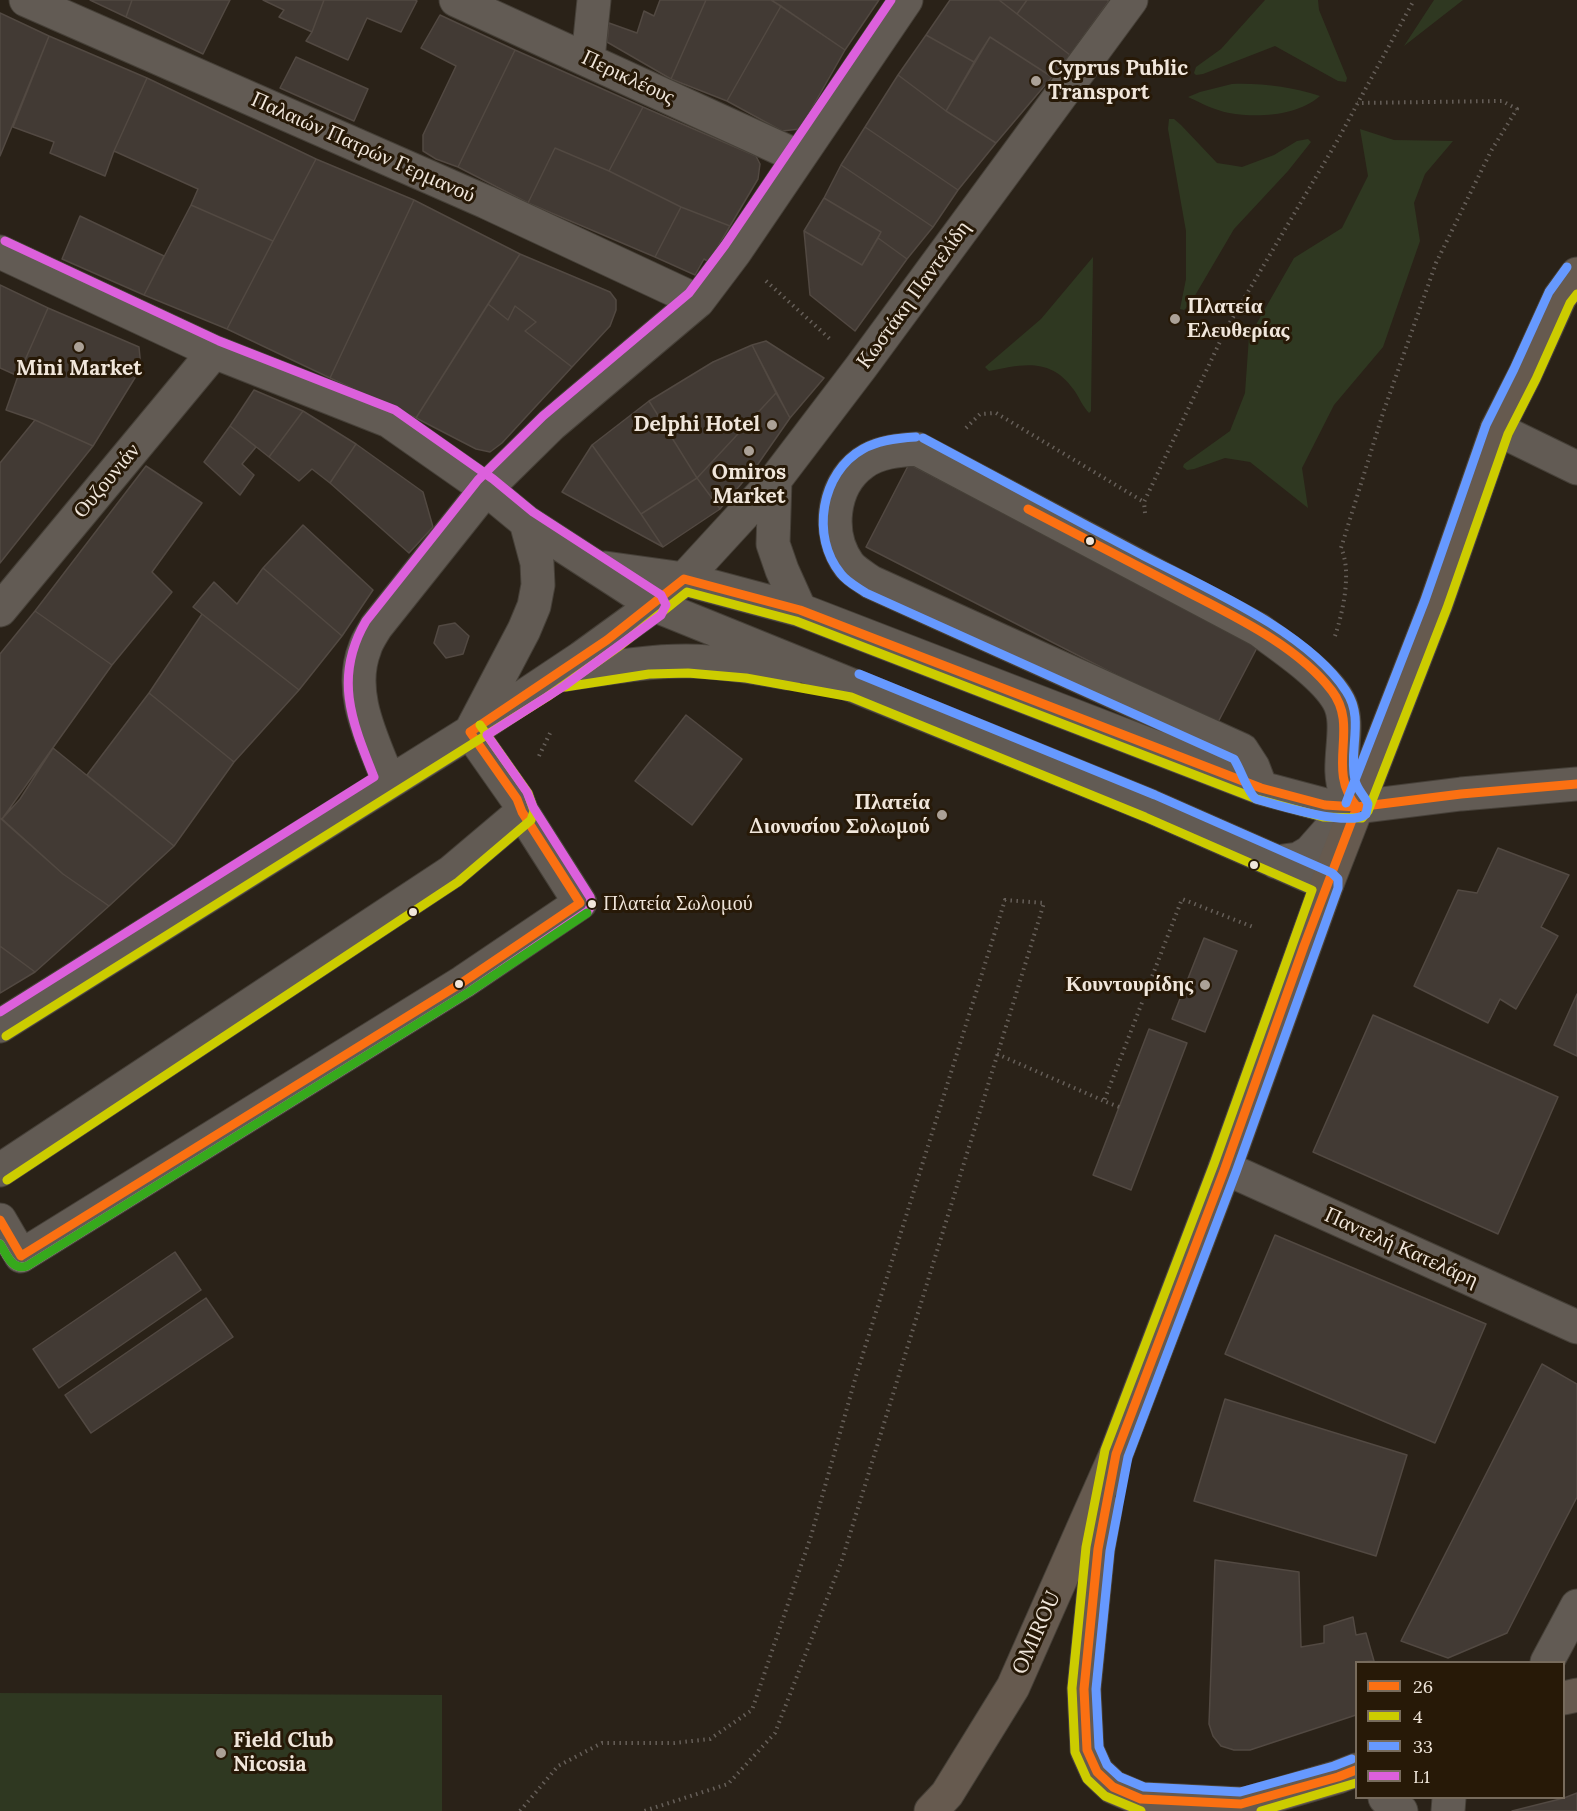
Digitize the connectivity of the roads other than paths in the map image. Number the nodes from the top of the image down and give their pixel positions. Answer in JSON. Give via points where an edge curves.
{"nodes":[{"id":1,"x":26,"y":0,"type":"edge"},
{"id":2,"x":456,"y":0,"type":"edge"},
{"id":3,"x":594,"y":0,"type":"edge"},
{"id":4,"x":906,"y":0,"type":"edge"},
{"id":5,"x":1131,"y":0,"type":"edge"},
{"id":6,"x":588,"y":59,"type":"junction"},
{"id":7,"x":799,"y":158,"type":"junction"},
{"id":8,"x":0,"y":252,"type":"edge"},
{"id":9,"x":1577,"y":274,"type":"edge"},
{"id":10,"x":698,"y":301,"type":"junction"},
{"id":11,"x":214,"y":352,"type":"junction"},
{"id":12,"x":1497,"y":429,"type":"junction"},
{"id":13,"x":1577,"y":468,"type":"edge"},
{"id":14,"x":775,"y":480,"type":"junction"},
{"id":15,"x":486,"y":489,"type":"junction"},
{"id":16,"x":526,"y":522,"type":"junction"},
{"id":17,"x":594,"y":566,"type":"junction"},
{"id":18,"x":684,"y":579,"type":"junction"},
{"id":19,"x":654,"y":605,"type":"junction"},
{"id":20,"x":0,"y":610,"type":"edge"},
{"id":21,"x":800,"y":610,"type":"junction"},
{"id":22,"x":557,"y":676,"type":"junction"},
{"id":23,"x":854,"y":685,"type":"junction"},
{"id":24,"x":470,"y":732,"type":"junction"},
{"id":25,"x":389,"y":782,"type":"junction"},
{"id":26,"x":1577,"y":784,"type":"edge"},
{"id":27,"x":1261,"y":788,"type":"junction"},
{"id":28,"x":1357,"y":807,"type":"junction"},
{"id":29,"x":522,"y":812,"type":"junction"},
{"id":30,"x":1276,"y":862,"type":"junction"},
{"id":31,"x":1327,"y":884,"type":"junction"},
{"id":32,"x":0,"y":1026,"type":"edge"},
{"id":33,"x":1225,"y":1168,"type":"junction"},
{"id":34,"x":0,"y":1170,"type":"edge"},
{"id":35,"x":0,"y":1220,"type":"edge"},
{"id":36,"x":1577,"y":1328,"type":"edge"},
{"id":37,"x":1116,"y":1454,"type":"junction"},
{"id":38,"x":1577,"y":1606,"type":"edge"},
{"id":39,"x":1548,"y":1661,"type":"edge"},
{"id":40,"x":1350,"y":1777,"type":"edge"},
{"id":41,"x":1387,"y":1799,"type":"edge"},
{"id":42,"x":1232,"y":1808,"type":"edge"},
{"id":43,"x":931,"y":1811,"type":"edge"},
{"id":44,"x":1401,"y":1811,"type":"edge"}],
"edges":[{"from":1,"to":10,"type":"street","name":"Παλαιών Πατρών Γερμανού","via":[[486,202]]},
{"from":2,"to":6,"type":"street","name":"Περικλέους"},
{"from":3,"to":6,"type":"street"},
{"from":4,"to":7,"type":"street"},
{"from":5,"to":14,"type":"street","name":"Kωστάκη Παντελίδη"},
{"from":6,"to":7,"type":"street","name":"Περικλέους"},
{"from":7,"to":10,"type":"street"},
{"from":8,"to":11,"type":"street"},
{"from":9,"to":12,"type":"main road","name":"OMIROU","via":[[1560,297]]},
{"from":10,"to":15,"type":"street","via":[[551,425]]},
{"from":11,"to":15,"type":"street","via":[[389,421]]},
{"from":11,"to":20,"type":"street","name":"Ουζουνιάν"},
{"from":12,"to":13,"type":"street"},
{"from":12,"to":28,"type":"main road","name":"OMIROU","via":[[1436,604]]},
{"from":14,"to":18,"type":"street","name":"Kωστάκη Παντελίδη"},
{"from":14,"to":21,"type":"street","via":[[773,544]]},
{"from":15,"to":16,"type":"street"},
{"from":15,"to":25,"type":"street","via":[[376,627],[364,648],[359,696],[364,720]]},
{"from":16,"to":17,"type":"street"},
{"from":16,"to":24,"type":"street","via":[[537,563],[534,606]]},
{"from":17,"to":18,"type":"street"},
{"from":17,"to":19,"type":"street"},
{"from":18,"to":19,"type":"street","name":"Kωστάκη Παντελίδη"},
{"from":18,"to":21,"type":"street"},
{"from":19,"to":22,"type":"street","name":"Kωστάκη Παντελίδη"},
{"from":19,"to":23,"type":"street"},
{"from":21,"to":27,"type":"street"},
{"from":22,"to":23,"type":"street","via":[[688,661],[748,666]]},
{"from":22,"to":24,"type":"street","name":"Kωστάκη Παντελίδη"},
{"from":23,"to":30,"type":"street"},
{"from":24,"to":25,"type":"street","name":"Kωστάκη Παντελίδη"},
{"from":24,"to":29,"type":"street"},
{"from":25,"to":32,"type":"street","name":"Kωστάκη Παντελίδη"},
{"from":26,"to":28,"type":"street"},
{"from":27,"to":28,"type":"street","via":[[1325,805]]},
{"from":27,"to":28,"type":"street","via":[[1242,750],[871,582],[850,566],[834,528],[841,490],[849,478],[874,458],[895,450],[917,449],[1258,630],[1286,649],[1339,701],[1346,792]]},
{"from":28,"to":30,"type":"street","via":[[1340,818],[1310,852],[1298,859]]},
{"from":28,"to":31,"type":"main road","name":"OMIROU"},
{"from":29,"to":34,"type":"street","via":[[452,872]]},
{"from":29,"to":35,"type":"street","via":[[580,903],[463,982],[21,1256]]},
{"from":30,"to":31,"type":"street"},
{"from":31,"to":33,"type":"main road","name":"OMIROU"},
{"from":33,"to":36,"type":"street","name":"Παντελή Κατελάρη"},
{"from":33,"to":37,"type":"main road","name":"OMIROU"},
{"from":37,"to":42,"type":"main road","via":[[1092,1603],[1084,1689],[1087,1750],[1096,1772],[1113,1787],[1141,1799]]},
{"from":37,"to":43,"type":"main road","name":"OMIROU","via":[[1013,1687],[947,1794]]},
{"from":38,"to":39,"type":"street"},
{"from":40,"to":42,"type":"main road"},
{"from":41,"to":44,"type":"street"}]}
